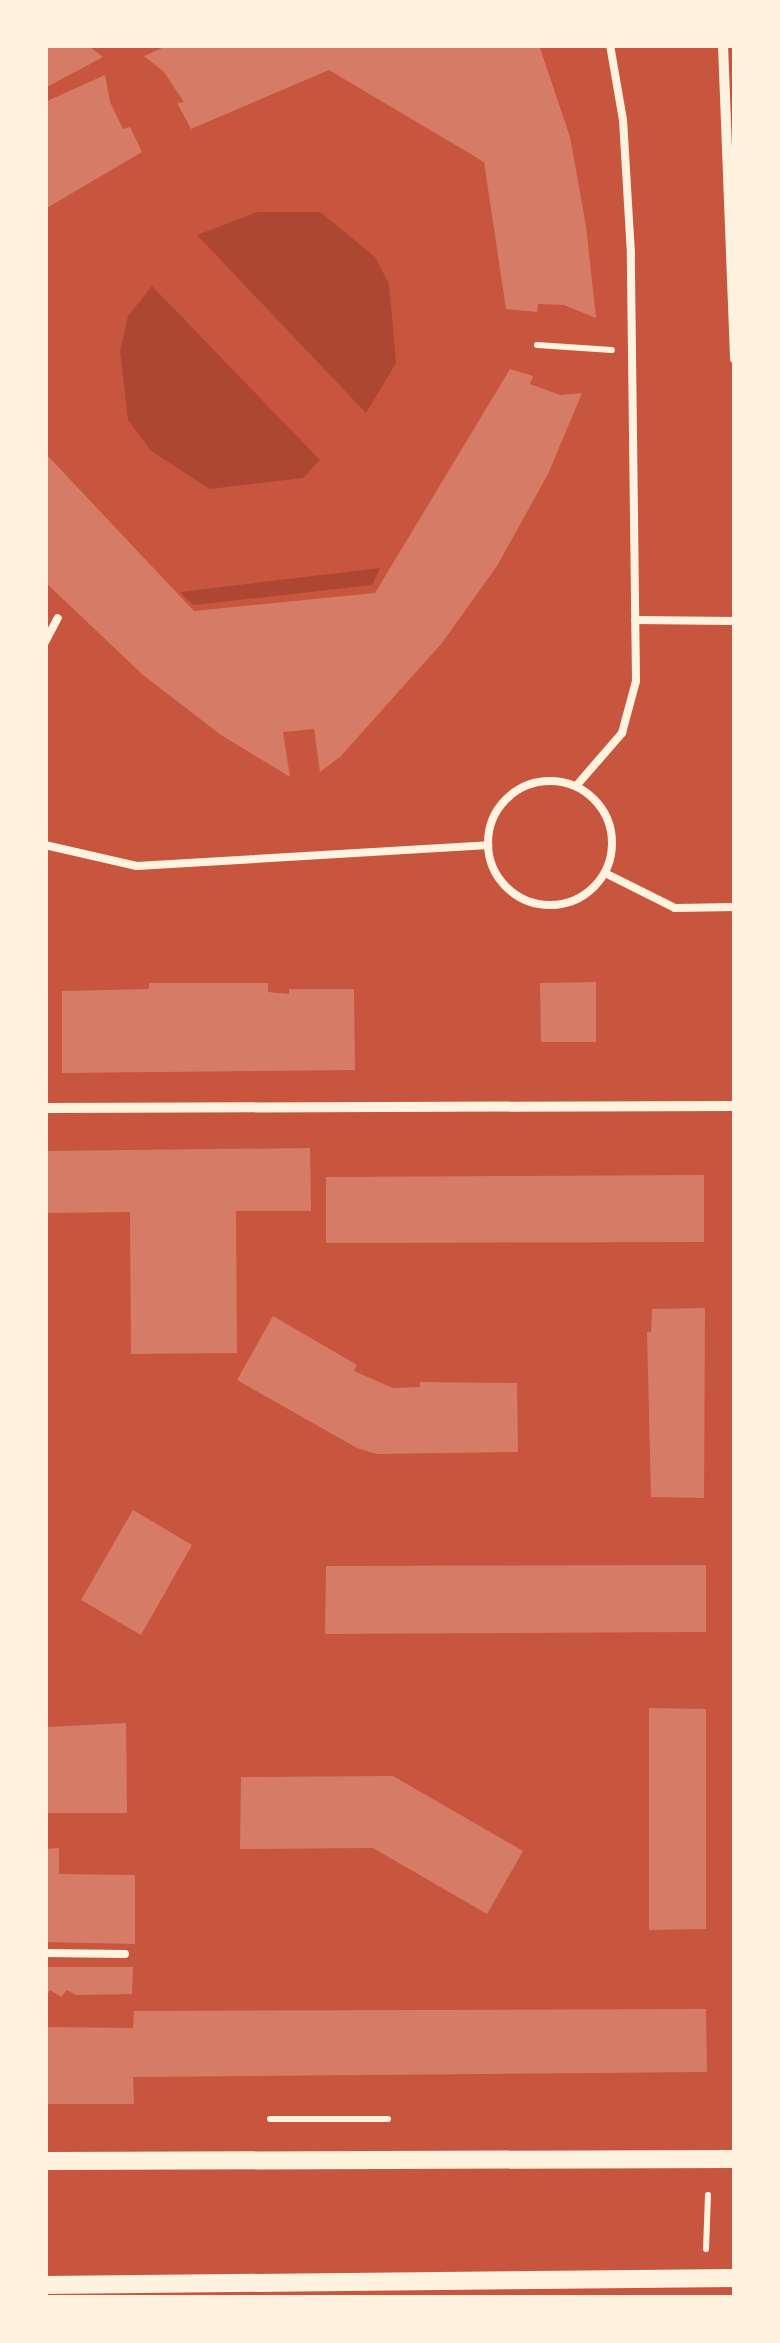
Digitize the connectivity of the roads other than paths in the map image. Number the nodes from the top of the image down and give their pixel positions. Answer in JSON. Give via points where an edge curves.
{"nodes":[{"id":1,"x":610,"y":45,"type":"edge"},
{"id":2,"x":723,"y":45,"type":"edge"},
{"id":3,"x":735,"y":359,"type":"edge"},
{"id":4,"x":58,"y":618,"type":"dead end"},
{"id":5,"x":634,"y":620,"type":"junction"},
{"id":6,"x":735,"y":620,"type":"edge"},
{"id":7,"x":45,"y":642,"type":"edge"},
{"id":8,"x":576,"y":786,"type":"junction"},
{"id":9,"x":45,"y":845,"type":"edge"},
{"id":10,"x":488,"y":846,"type":"junction"},
{"id":11,"x":605,"y":873,"type":"junction"},
{"id":12,"x":735,"y":907,"type":"edge"},
{"id":13,"x":735,"y":1106,"type":"edge"},
{"id":14,"x":45,"y":1108,"type":"edge"},
{"id":15,"x":45,"y":1953,"type":"edge"},
{"id":16,"x":125,"y":1954,"type":"dead end"},
{"id":17,"x":735,"y":2159,"type":"edge"},
{"id":18,"x":45,"y":2161,"type":"edge"},
{"id":19,"x":735,"y":2278,"type":"edge"},
{"id":20,"x":45,"y":2285,"type":"edge"}],
"edges":[{"from":1,"to":5,"type":"lane","via":[[623,120],[633,352]]},
{"from":2,"to":3,"type":"street"},
{"from":4,"to":7,"type":"lane"},
{"from":5,"to":6,"type":"lane"},
{"from":5,"to":8,"type":"lane","via":[[632,707],[622,733]]},
{"from":8,"to":10,"type":"lane","via":[[556,780],[516,791],[495,815]]},
{"from":8,"to":11,"type":"lane","via":[[594,797],[612,833]]},
{"from":9,"to":10,"type":"lane","via":[[137,866]]},
{"from":10,"to":11,"type":"lane","via":[[502,883],[536,904],[576,900]]},
{"from":11,"to":12,"type":"lane","via":[[675,908]]},
{"from":13,"to":14,"type":"street"},
{"from":15,"to":16,"type":"lane"},
{"from":17,"to":18,"type":"street"},
{"from":19,"to":20,"type":"street"}]}
